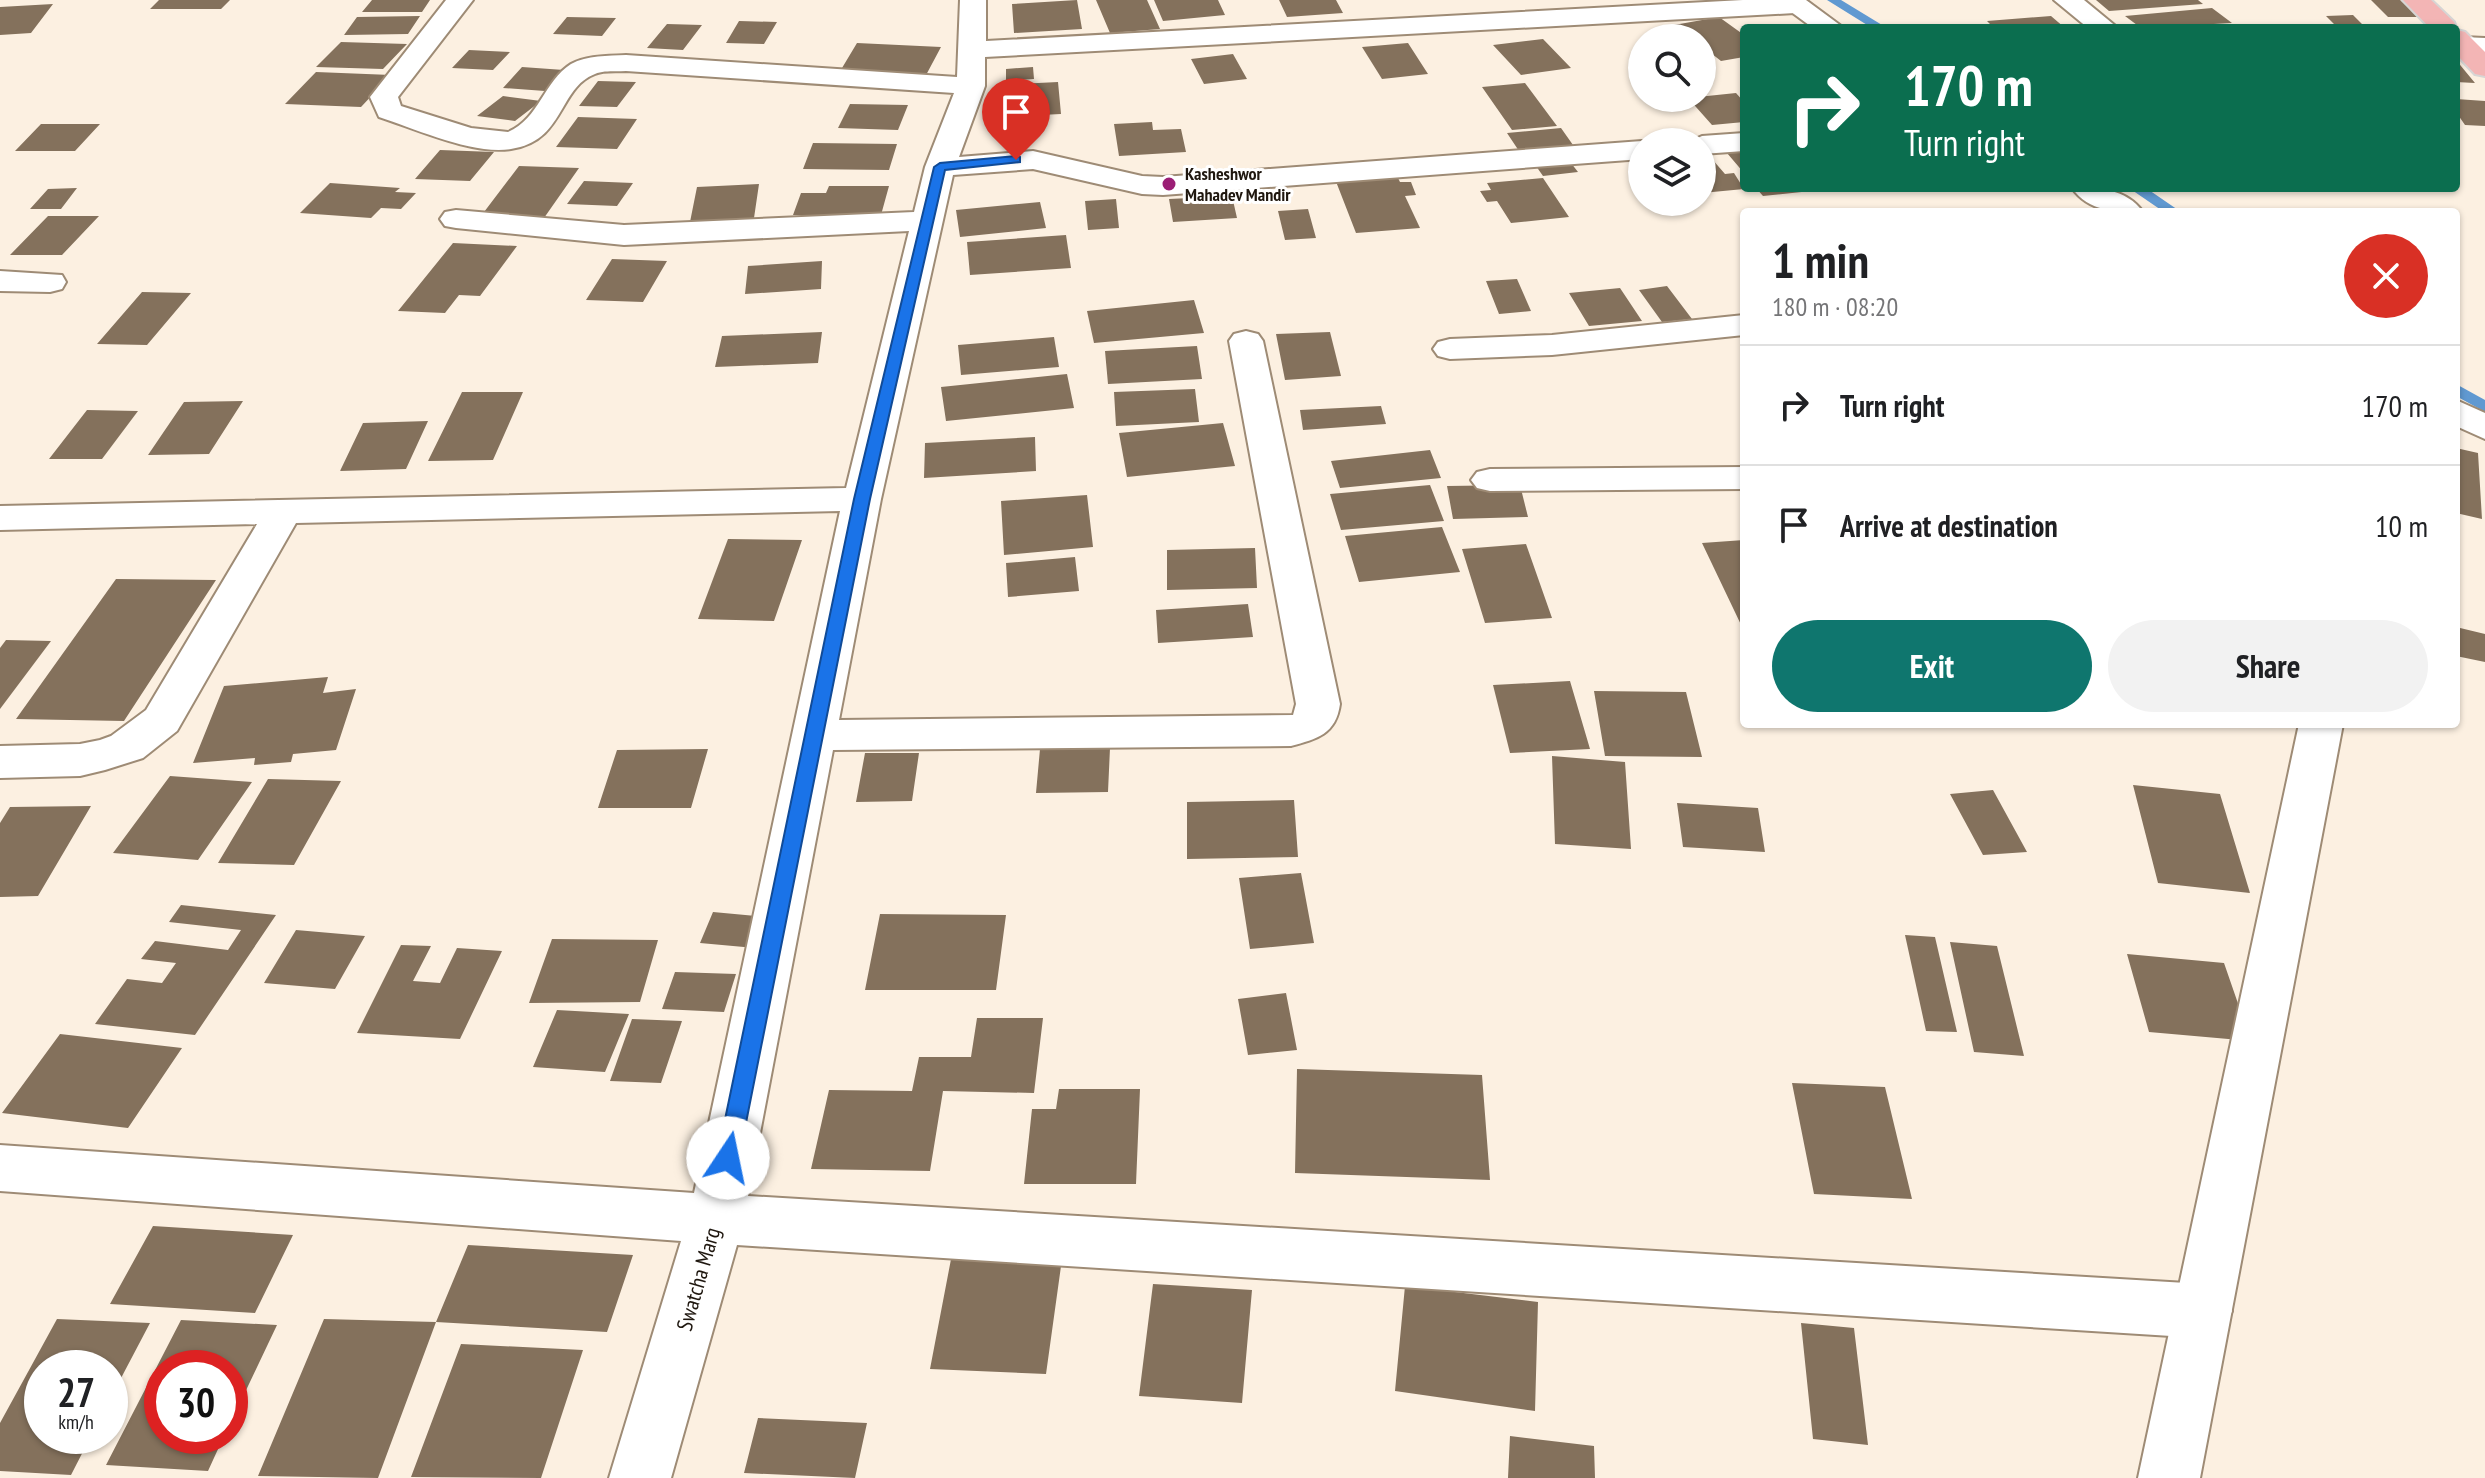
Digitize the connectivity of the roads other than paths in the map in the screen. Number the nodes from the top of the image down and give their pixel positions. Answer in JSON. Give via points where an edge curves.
{"nodes":[{"id":1,"x":460,"y":0,"type":"edge"},
{"id":2,"x":973,"y":0,"type":"edge"},
{"id":3,"x":2067,"y":0,"type":"edge"},
{"id":4,"x":2416,"y":0,"type":"edge"},
{"id":5,"x":1791,"y":2,"type":"edge"},
{"id":6,"x":1825,"y":24,"type":"edge"},
{"id":7,"x":2100,"y":24,"type":"edge"},
{"id":8,"x":2444,"y":24,"type":"edge"},
{"id":9,"x":2462,"y":39,"type":"edge"},
{"id":10,"x":971,"y":68,"type":"junction"},
{"id":11,"x":2485,"y":68,"type":"edge"},
{"id":12,"x":1740,"y":142,"type":"edge"},
{"id":13,"x":1716,"y":144,"type":"edge"},
{"id":14,"x":1628,"y":151,"type":"edge"},
{"id":15,"x":940,"y":167,"type":"junction"},
{"id":16,"x":2094,"y":192,"type":"edge"},
{"id":17,"x":2120,"y":208,"type":"edge"},
{"id":18,"x":456,"y":219,"type":"dead end"},
{"id":19,"x":927,"y":221,"type":"junction"},
{"id":20,"x":0,"y":281,"type":"edge"},
{"id":21,"x":50,"y":282,"type":"dead end"},
{"id":22,"x":1740,"y":325,"type":"edge"},
{"id":23,"x":1246,"y":341,"type":"dead end"},
{"id":24,"x":1450,"y":349,"type":"dead end"},
{"id":25,"x":2460,"y":413,"type":"edge"},
{"id":26,"x":2485,"y":428,"type":"edge"},
{"id":27,"x":1740,"y":478,"type":"edge"},
{"id":28,"x":1490,"y":480,"type":"dead end"},
{"id":29,"x":862,"y":499,"type":"junction"},
{"id":30,"x":284,"y":511,"type":"junction"},
{"id":31,"x":0,"y":518,"type":"edge"},
{"id":32,"x":2320,"y":728,"type":"edge"},
{"id":33,"x":814,"y":735,"type":"junction"},
{"id":34,"x":0,"y":762,"type":"edge"},
{"id":35,"x":0,"y":1168,"type":"edge"},
{"id":36,"x":716,"y":1219,"type":"junction"},
{"id":37,"x":2203,"y":1311,"type":"junction"},
{"id":38,"x":640,"y":1478,"type":"edge"},
{"id":39,"x":2169,"y":1478,"type":"edge"}],
"edges":[{"from":1,"to":10,"type":"street","via":[[384,97],[389,111],[485,140],[512,141],[533,131],[577,73],[595,64]]},
{"from":2,"to":10,"type":"street","name":"Swatcha Marg"},
{"from":3,"to":7,"type":"street"},
{"from":4,"to":8,"type":"main road"},
{"from":5,"to":6,"type":"street"},
{"from":5,"to":10,"type":"street"},
{"from":9,"to":11,"type":"main road"},
{"from":10,"to":15,"type":"street","name":"Swatcha Marg"},
{"from":12,"to":13,"type":"street"},
{"from":14,"to":15,"type":"street","via":[[1163,186],[1033,160]]},
{"from":15,"to":19,"type":"street","name":"Swatcha Marg"},
{"from":16,"to":17,"type":"street"},
{"from":18,"to":19,"type":"street","via":[[624,235]]},
{"from":19,"to":29,"type":"street","name":"Swatcha Marg"},
{"from":20,"to":21,"type":"street"},
{"from":22,"to":24,"type":"street","via":[[1552,345]]},
{"from":23,"to":33,"type":"street","via":[[1318,704],[1308,726],[1291,731]]},
{"from":25,"to":26,"type":"street"},
{"from":27,"to":28,"type":"street"},
{"from":29,"to":30,"type":"street"},
{"from":29,"to":33,"type":"street","name":"Swatcha Marg"},
{"from":30,"to":31,"type":"street"},
{"from":30,"to":34,"type":"street","via":[[162,720],[127,747],[105,754],[80,760]]},
{"from":32,"to":37,"type":"street"},
{"from":33,"to":36,"type":"street","name":"Swatcha Marg"},
{"from":35,"to":36,"type":"street"},
{"from":36,"to":37,"type":"street"},
{"from":36,"to":38,"type":"street","name":"Swatcha Marg"},
{"from":37,"to":39,"type":"street"}]}
